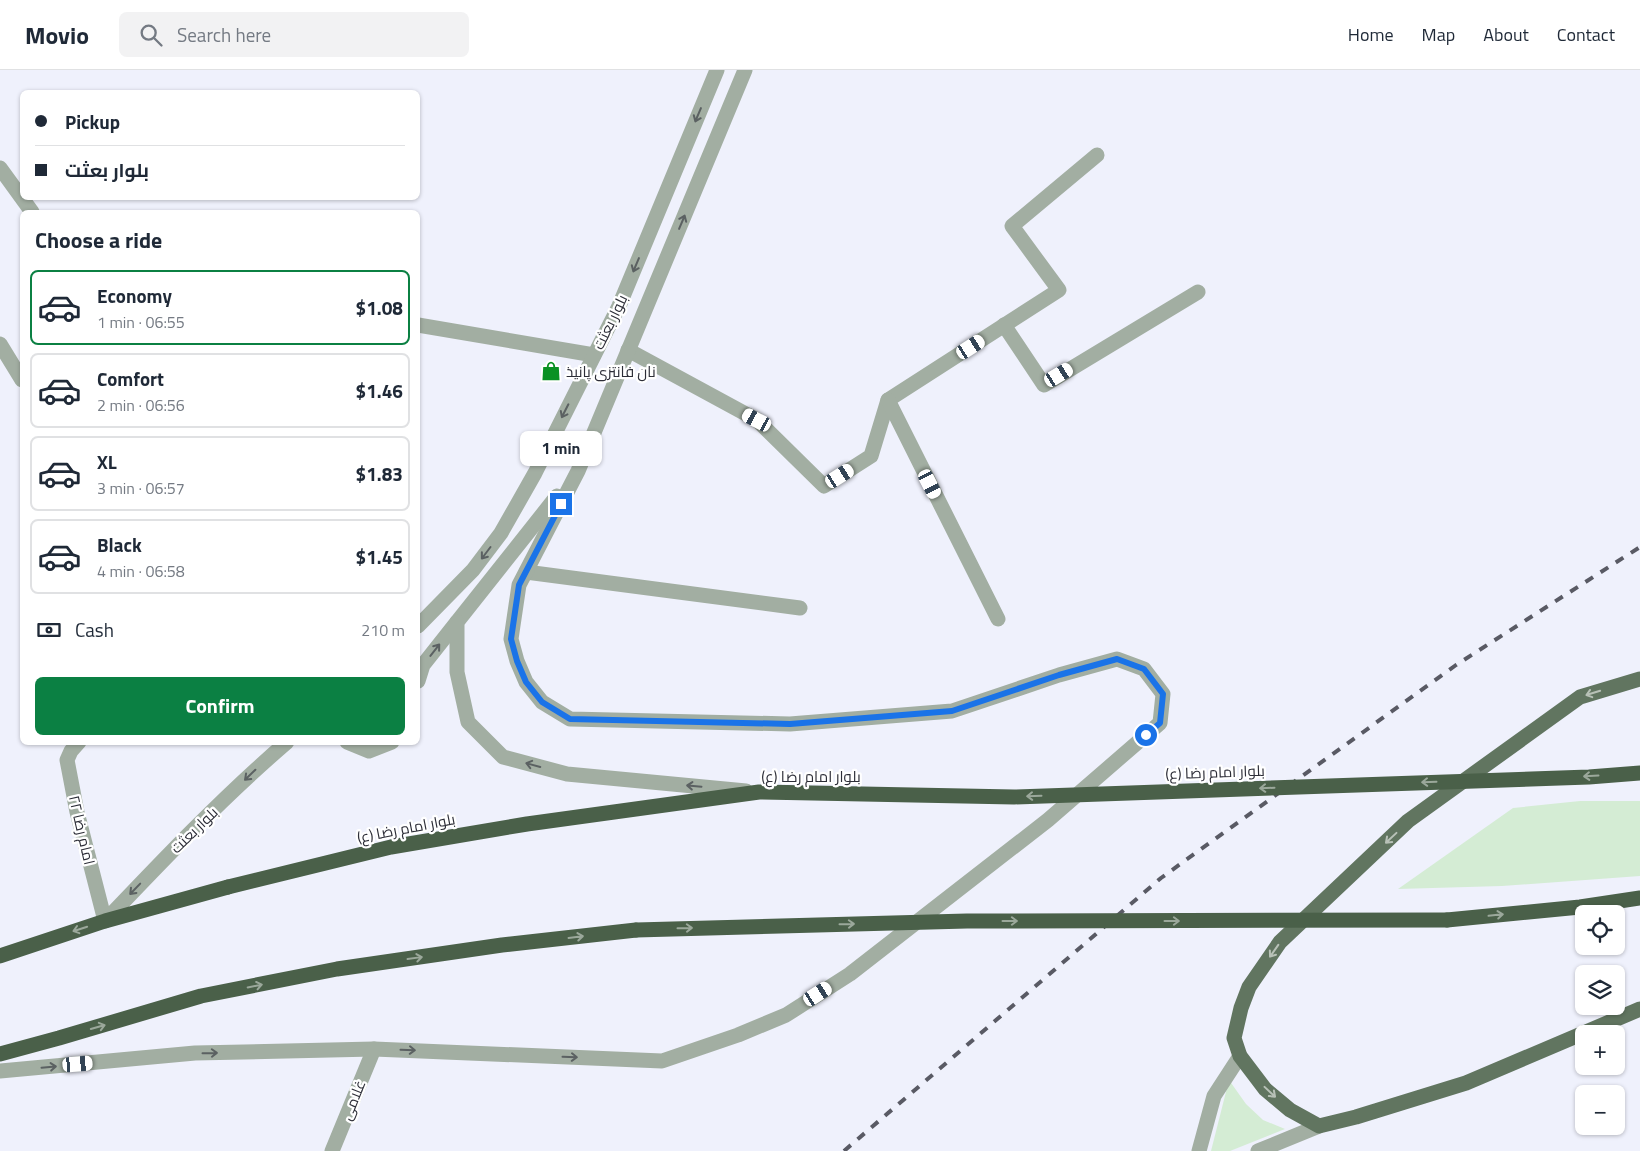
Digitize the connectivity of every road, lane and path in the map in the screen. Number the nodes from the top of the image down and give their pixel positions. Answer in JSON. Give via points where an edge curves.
{"nodes":[{"id":1,"x":717,"y":70,"type":"edge"},
{"id":2,"x":745,"y":70,"type":"edge"},
{"id":3,"x":1097,"y":155,"type":"dead end"},
{"id":4,"x":0,"y":168,"type":"edge"},
{"id":5,"x":20,"y":196,"type":"edge"},
{"id":6,"x":1198,"y":292,"type":"dead end"},
{"id":7,"x":420,"y":325,"type":"edge"},
{"id":8,"x":1004,"y":325,"type":"junction"},
{"id":9,"x":0,"y":344,"type":"edge"},
{"id":10,"x":628,"y":350,"type":"junction"},
{"id":11,"x":594,"y":355,"type":"junction"},
{"id":12,"x":20,"y":377,"type":"edge"},
{"id":13,"x":888,"y":400,"type":"junction"},
{"id":14,"x":578,"y":471,"type":"junction"},
{"id":15,"x":523,"y":579,"type":"junction"},
{"id":16,"x":800,"y":608,"type":"dead end"},
{"id":17,"x":998,"y":619,"type":"dead end"},
{"id":18,"x":457,"y":622,"type":"junction"},
{"id":19,"x":420,"y":624,"type":"edge"},
{"id":20,"x":420,"y":675,"type":"edge"},
{"id":21,"x":1640,"y":679,"type":"edge"},
{"id":22,"x":76,"y":745,"type":"edge"},
{"id":23,"x":283,"y":745,"type":"edge"},
{"id":24,"x":354,"y":745,"type":"edge"},
{"id":25,"x":384,"y":745,"type":"edge"},
{"id":26,"x":1640,"y":773,"type":"edge"},
{"id":27,"x":760,"y":792,"type":"junction"},
{"id":28,"x":1640,"y":898,"type":"edge"},
{"id":29,"x":105,"y":921,"type":"junction"},
{"id":30,"x":0,"y":956,"type":"edge"},
{"id":31,"x":1640,"y":1009,"type":"edge"},
{"id":32,"x":374,"y":1049,"type":"junction"},
{"id":33,"x":0,"y":1054,"type":"edge"},
{"id":34,"x":1240,"y":1056,"type":"junction"},
{"id":35,"x":0,"y":1071,"type":"edge"},
{"id":36,"x":1319,"y":1126,"type":"junction"},
{"id":37,"x":332,"y":1151,"type":"edge"},
{"id":38,"x":1198,"y":1151,"type":"edge"},
{"id":39,"x":1258,"y":1151,"type":"edge"}],
"edges":[{"from":1,"to":11,"type":"street","name":"بلوار بعثت","one_way":true,"via":[[619,306]]},
{"from":10,"to":2,"type":"street","name":"بلوار بعثت","one_way":true},
{"from":3,"to":8,"type":"street","via":[[1012,226],[1059,290]]},
{"from":4,"to":5,"type":"street"},
{"from":6,"to":8,"type":"street","via":[[1044,385]]},
{"from":7,"to":11,"type":"street"},
{"from":8,"to":13,"type":"street"},
{"from":9,"to":12,"type":"street"},
{"from":10,"to":13,"type":"street","via":[[757,420],[824,486],[871,456]]},
{"from":10,"to":14,"type":"street","name":"بلوار بعثت"},
{"from":11,"to":19,"type":"street","name":"بلوار بعثت","one_way":true,"via":[[501,533],[473,570]]},
{"from":13,"to":17,"type":"street"},
{"from":14,"to":15,"type":"street","name":"بلوار بعثت"},
{"from":14,"to":18,"type":"street"},
{"from":15,"to":16,"type":"street"},
{"from":32,"to":15,"type":"street","name":"بلوار بعثت","one_way":true,"via":[[662,1061],[738,1035],[786,1014],[850,974],[1048,820],[1160,723],[1163,694],[1144,669],[1117,659],[952,711],[790,724],[570,719],[542,702],[526,682],[517,661],[511,639]]},
{"from":20,"to":18,"type":"street","one_way":true,"via":[[423,665]]},
{"from":27,"to":18,"type":"street","one_way":true,"via":[[567,774],[503,757],[468,722],[457,672]]},
{"from":21,"to":34,"type":"main road","one_way":true,"via":[[1580,698],[1408,821],[1280,942],[1249,987],[1240,1008],[1234,1038]]},
{"from":22,"to":29,"type":"street","name":"امام رضا ۲۲","via":[[67,760]]},
{"from":23,"to":29,"type":"street","name":"بلوار بعثت","one_way":true,"via":[[178,845]]},
{"from":24,"to":25,"type":"street","via":[[369,751]]},
{"from":26,"to":27,"type":"highway","name":"بلوار امام رضا (ع)","one_way":true,"bridge":true,"via":[[1014,797]]},
{"from":27,"to":29,"type":"highway","name":"بلوار امام رضا (ع)","bridge":true,"via":[[527,824],[391,847]]},
{"from":33,"to":28,"type":"highway","one_way":true,"bridge":true,"via":[[201,996],[327,971],[502,945],[636,930],[967,922],[1447,920]]},
{"from":29,"to":30,"type":"highway","name":"بلوار امام رضا (ع)","one_way":true},
{"from":31,"to":36,"type":"main road","via":[[1466,1083]]},
{"from":35,"to":32,"type":"street","name":"بلوار بعثت","one_way":true,"via":[[195,1053]]},
{"from":32,"to":37,"type":"street","name":"غلامی"},
{"from":34,"to":36,"type":"main road","one_way":true,"via":[[1265,1088],[1290,1110]]},
{"from":34,"to":38,"type":"street","via":[[1214,1096]]},
{"from":36,"to":39,"type":"street"}]}
